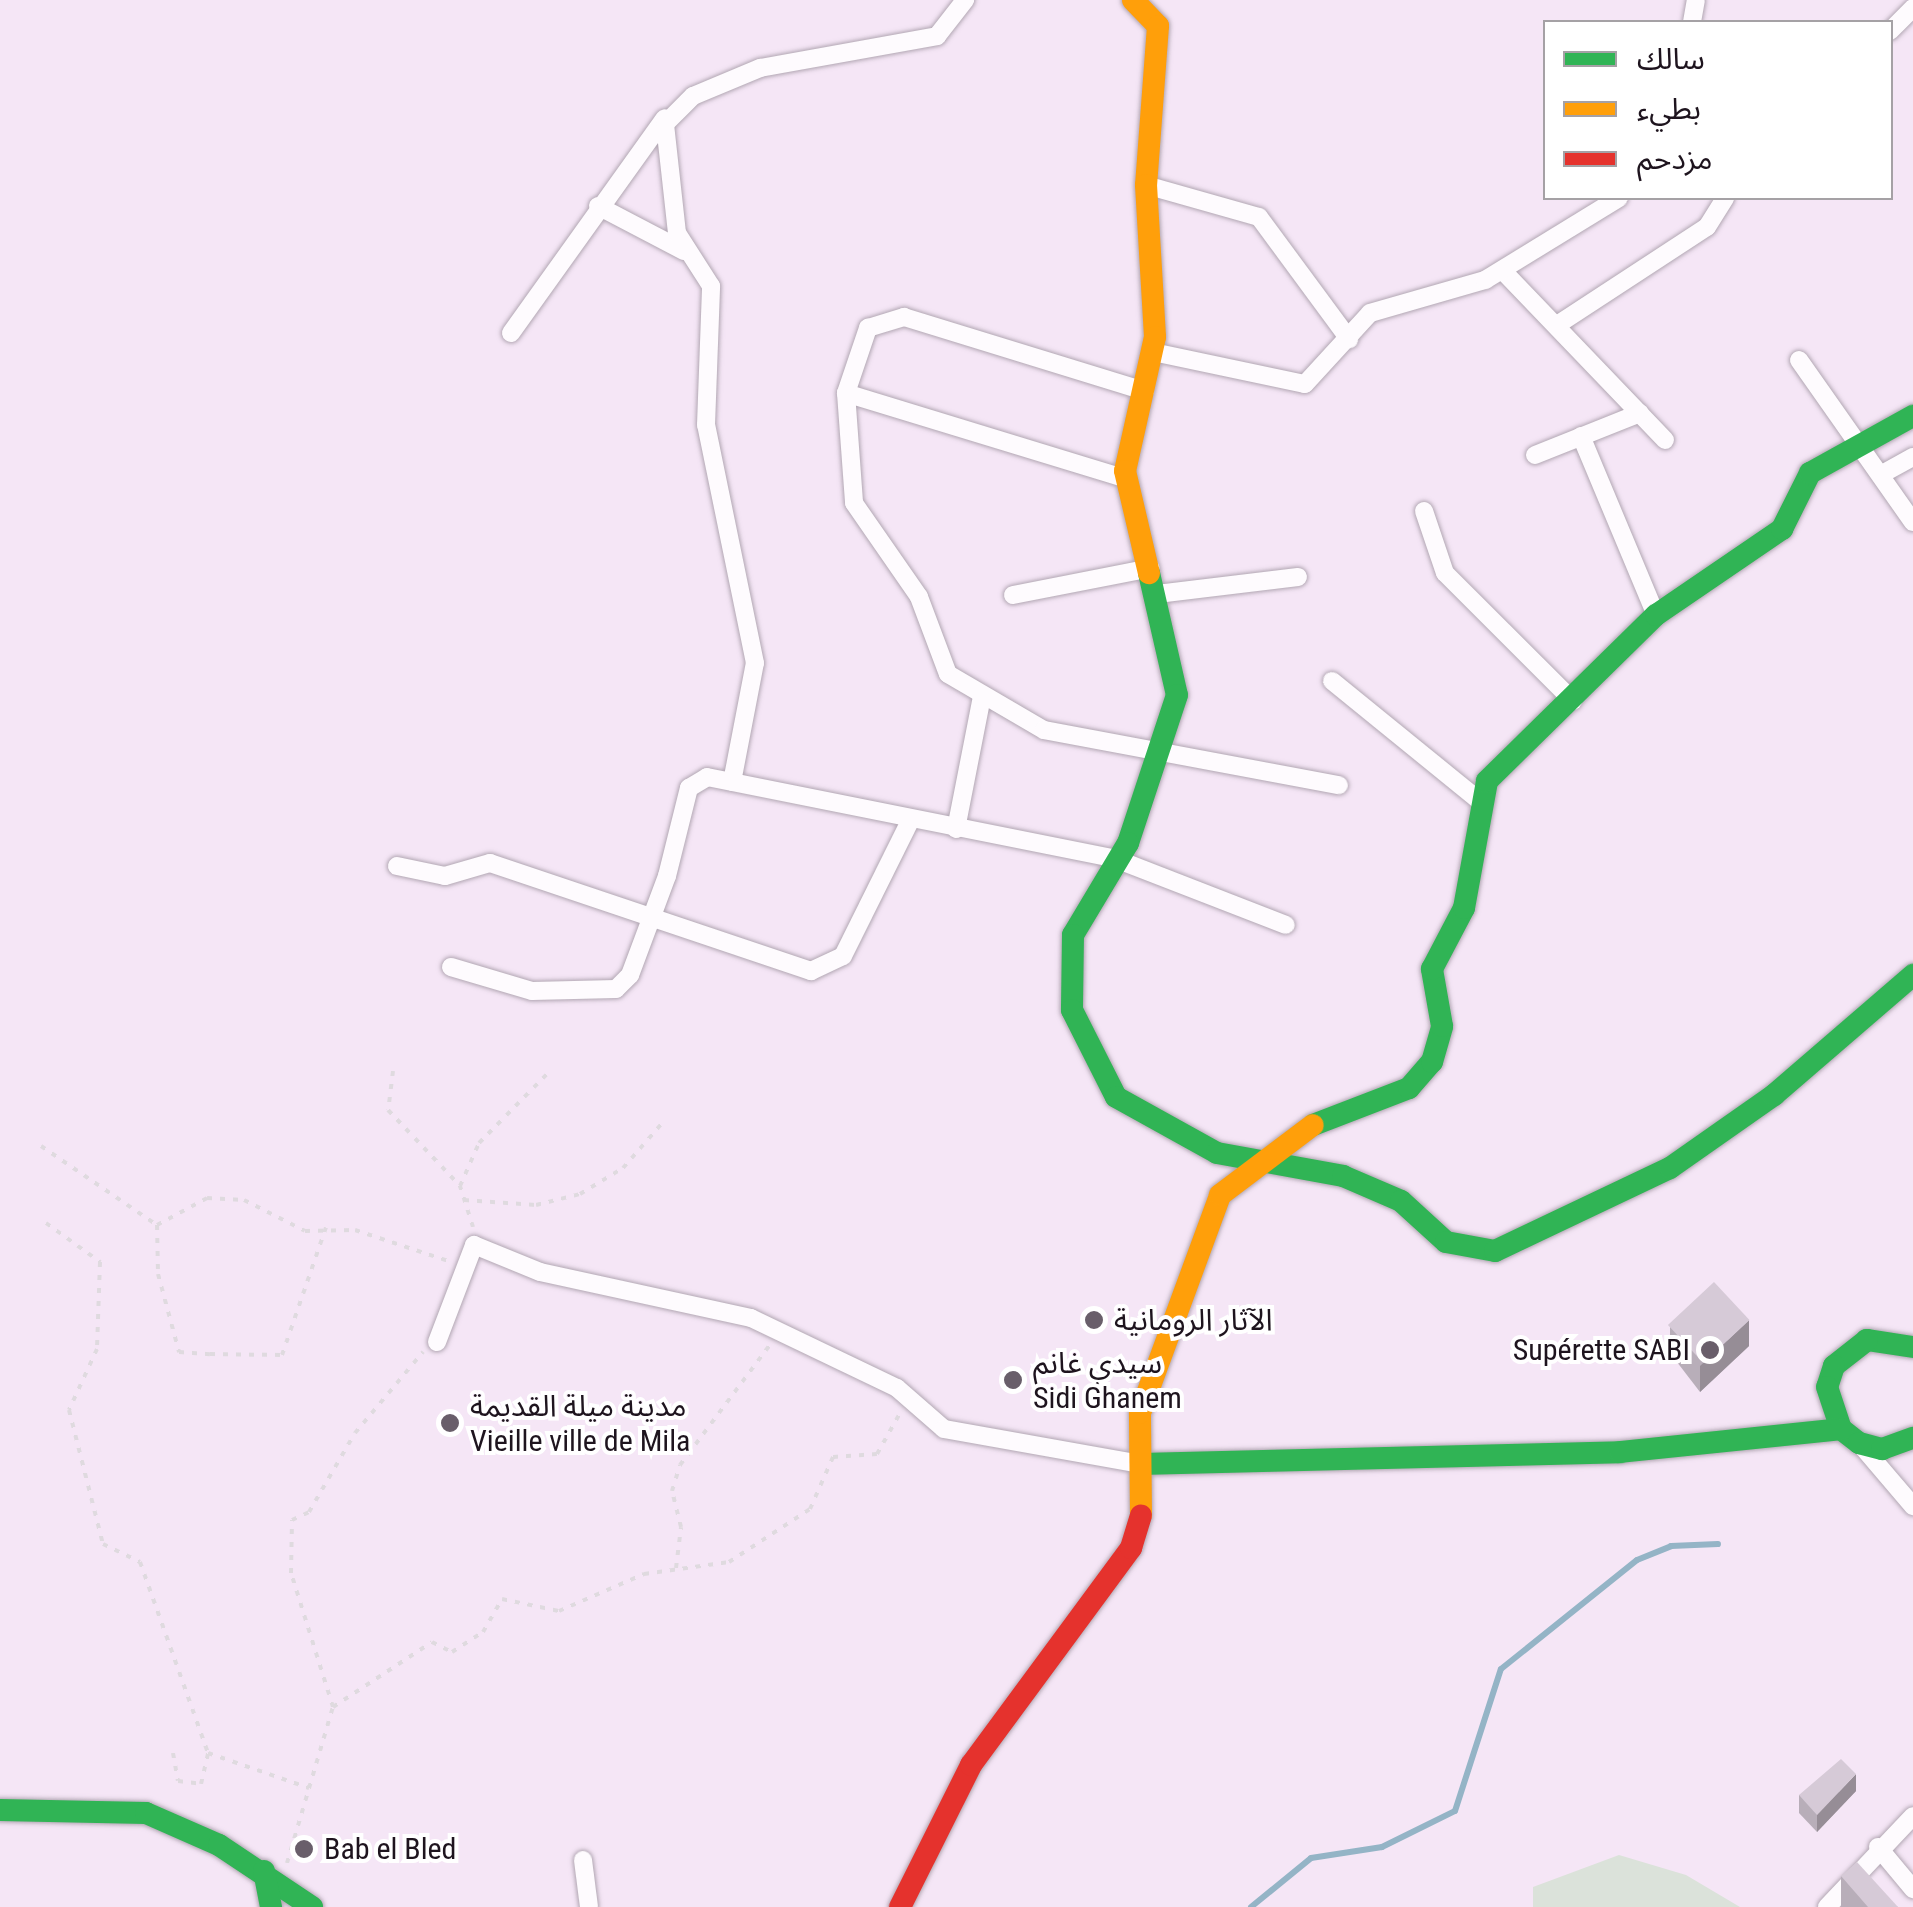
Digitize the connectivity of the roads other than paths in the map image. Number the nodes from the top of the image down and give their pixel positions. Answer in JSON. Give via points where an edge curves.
{"nodes":[{"id":1,"x":965,"y":0,"type":"edge"},
{"id":2,"x":1133,"y":0,"type":"edge"},
{"id":3,"x":1913,"y":8,"type":"edge"},
{"id":4,"x":1893,"y":28,"type":"edge"},
{"id":5,"x":668,"y":114,"type":"junction"},
{"id":6,"x":1146,"y":184,"type":"junction"},
{"id":7,"x":1617,"y":200,"type":"edge"},
{"id":8,"x":1724,"y":200,"type":"edge"},
{"id":9,"x":598,"y":206,"type":"junction"},
{"id":10,"x":684,"y":251,"type":"junction"},
{"id":11,"x":1504,"y":270,"type":"junction"},
{"id":12,"x":1558,"y":325,"type":"junction"},
{"id":13,"x":512,"y":334,"type":"dead end"},
{"id":14,"x":1349,"y":339,"type":"junction"},
{"id":15,"x":1153,"y":352,"type":"junction"},
{"id":16,"x":1799,"y":360,"type":"dead end"},
{"id":17,"x":846,"y":392,"type":"junction"},
{"id":18,"x":1145,"y":392,"type":"junction"},
{"id":19,"x":1640,"y":413,"type":"junction"},
{"id":20,"x":1913,"y":416,"type":"edge"},
{"id":21,"x":1581,"y":436,"type":"junction"},
{"id":22,"x":1664,"y":440,"type":"dead end"},
{"id":23,"x":1862,"y":444,"type":"junction"},
{"id":24,"x":1535,"y":455,"type":"dead end"},
{"id":25,"x":1913,"y":457,"type":"edge"},
{"id":26,"x":1882,"y":474,"type":"junction"},
{"id":27,"x":1127,"y":479,"type":"junction"},
{"id":28,"x":1424,"y":511,"type":"dead end"},
{"id":29,"x":1913,"y":522,"type":"edge"},
{"id":30,"x":1150,"y":568,"type":"junction"},
{"id":31,"x":1298,"y":578,"type":"dead end"},
{"id":32,"x":1156,"y":594,"type":"junction"},
{"id":33,"x":1013,"y":595,"type":"dead end"},
{"id":34,"x":1656,"y":616,"type":"junction"},
{"id":35,"x":1332,"y":682,"type":"dead end"},
{"id":36,"x":982,"y":696,"type":"junction"},
{"id":37,"x":1572,"y":701,"type":"junction"},
{"id":38,"x":1162,"y":753,"type":"junction"},
{"id":39,"x":732,"y":782,"type":"junction"},
{"id":40,"x":1339,"y":786,"type":"dead end"},
{"id":41,"x":1481,"y":802,"type":"junction"},
{"id":42,"x":909,"y":824,"type":"junction"},
{"id":43,"x":956,"y":829,"type":"junction"},
{"id":44,"x":1116,"y":860,"type":"junction"},
{"id":45,"x":398,"y":866,"type":"dead end"},
{"id":46,"x":650,"y":915,"type":"junction"},
{"id":47,"x":1286,"y":925,"type":"dead end"},
{"id":48,"x":451,"y":967,"type":"dead end"},
{"id":49,"x":1913,"y":975,"type":"edge"},
{"id":50,"x":1259,"y":1161,"type":"junction"},
{"id":51,"x":437,"y":1342,"type":"road end"},
{"id":52,"x":1912,"y":1343,"type":"edge"},
{"id":53,"x":1850,"y":1436,"type":"junction"},
{"id":54,"x":1913,"y":1438,"type":"edge"},
{"id":55,"x":1141,"y":1464,"type":"junction"},
{"id":56,"x":1913,"y":1506,"type":"edge"},
{"id":57,"x":0,"y":1810,"type":"edge"},
{"id":58,"x":1913,"y":1816,"type":"edge"},
{"id":59,"x":1878,"y":1847,"type":"junction"},
{"id":60,"x":582,"y":1860,"type":"dead end"},
{"id":61,"x":272,"y":1878,"type":"junction"},
{"id":62,"x":1913,"y":1889,"type":"edge"},
{"id":63,"x":271,"y":1907,"type":"edge"},
{"id":64,"x":312,"y":1907,"type":"edge"},
{"id":65,"x":589,"y":1907,"type":"edge"},
{"id":66,"x":900,"y":1907,"type":"edge"},
{"id":67,"x":1827,"y":1907,"type":"edge"}],
"edges":[{"from":1,"to":5,"type":"street","via":[[937,36],[797,57]]},
{"from":2,"to":6,"type":"main road","via":[[1158,26]]},
{"from":3,"to":4,"type":"street"},
{"from":5,"to":9,"type":"street"},
{"from":5,"to":10,"type":"street"},
{"from":6,"to":14,"type":"street","via":[[1259,217]]},
{"from":6,"to":15,"type":"main road"},
{"from":7,"to":11,"type":"street"},
{"from":8,"to":12,"type":"street","via":[[1706,227]]},
{"from":9,"to":10,"type":"street"},
{"from":9,"to":13,"type":"street"},
{"from":10,"to":39,"type":"street","via":[[711,286],[706,426],[754,663]]},
{"from":11,"to":12,"type":"street"},
{"from":11,"to":14,"type":"street","via":[[1370,313]]},
{"from":12,"to":19,"type":"street"},
{"from":14,"to":15,"type":"street","via":[[1316,380],[1290,386]]},
{"from":15,"to":18,"type":"main road"},
{"from":16,"to":23,"type":"street"},
{"from":17,"to":18,"type":"street","via":[[868,328],[904,317]]},
{"from":17,"to":27,"type":"street"},
{"from":17,"to":36,"type":"street","via":[[854,503],[919,597],[938,663]]},
{"from":18,"to":27,"type":"main road"},
{"from":19,"to":21,"type":"street"},
{"from":19,"to":22,"type":"street"},
{"from":20,"to":23,"type":"main road"},
{"from":21,"to":24,"type":"street"},
{"from":21,"to":34,"type":"street"},
{"from":23,"to":26,"type":"street"},
{"from":23,"to":34,"type":"main road","via":[[1810,473],[1782,529]]},
{"from":25,"to":26,"type":"street"},
{"from":26,"to":29,"type":"street"},
{"from":27,"to":30,"type":"main road"},
{"from":28,"to":37,"type":"street","via":[[1445,573]]},
{"from":30,"to":32,"type":"main road"},
{"from":30,"to":33,"type":"street"},
{"from":31,"to":32,"type":"street"},
{"from":32,"to":38,"type":"main road","via":[[1178,696]]},
{"from":34,"to":37,"type":"main road"},
{"from":35,"to":41,"type":"street"},
{"from":36,"to":38,"type":"street","via":[[1030,726]]},
{"from":36,"to":43,"type":"street"},
{"from":37,"to":41,"type":"main road","via":[[1500,766]]},
{"from":38,"to":40,"type":"street"},
{"from":38,"to":44,"type":"main road"},
{"from":39,"to":42,"type":"street"},
{"from":39,"to":46,"type":"street","via":[[708,777],[688,788]]},
{"from":41,"to":50,"type":"main road","via":[[1464,908],[1432,970],[1442,1026],[1432,1062],[1409,1088],[1330,1115]]},
{"from":42,"to":43,"type":"street"},
{"from":42,"to":46,"type":"street","via":[[843,956],[826,970],[770,964]]},
{"from":43,"to":44,"type":"street"},
{"from":44,"to":47,"type":"street"},
{"from":44,"to":50,"type":"main road","via":[[1068,961],[1084,1044],[1140,1117]]},
{"from":45,"to":46,"type":"street","via":[[445,876],[490,863]]},
{"from":46,"to":48,"type":"street","via":[[630,975],[603,996],[532,991]]},
{"from":49,"to":50,"type":"main road","via":[[1774,1095],[1670,1168],[1495,1252],[1446,1242],[1401,1201],[1343,1176]]},
{"from":50,"to":55,"type":"main road","via":[[1220,1195],[1181,1282],[1140,1413]]},
{"from":51,"to":55,"type":"street","via":[[466,1248],[478,1246],[540,1272],[710,1306],[909,1398],[944,1428]]},
{"from":52,"to":53,"type":"main road","via":[[1867,1340],[1834,1366],[1829,1408]]},
{"from":53,"to":54,"type":"main road","via":[[1882,1448]]},
{"from":53,"to":55,"type":"main road","via":[[1620,1452]]},
{"from":53,"to":56,"type":"street"},
{"from":55,"to":66,"type":"main road","via":[[1146,1496],[1131,1548],[971,1765]]},
{"from":57,"to":61,"type":"main road","via":[[100,1805],[146,1813]]},
{"from":58,"to":59,"type":"street"},
{"from":59,"to":62,"type":"street"},
{"from":59,"to":67,"type":"street"},
{"from":60,"to":65,"type":"street"},
{"from":61,"to":63,"type":"main road"},
{"from":61,"to":64,"type":"main road"}]}
